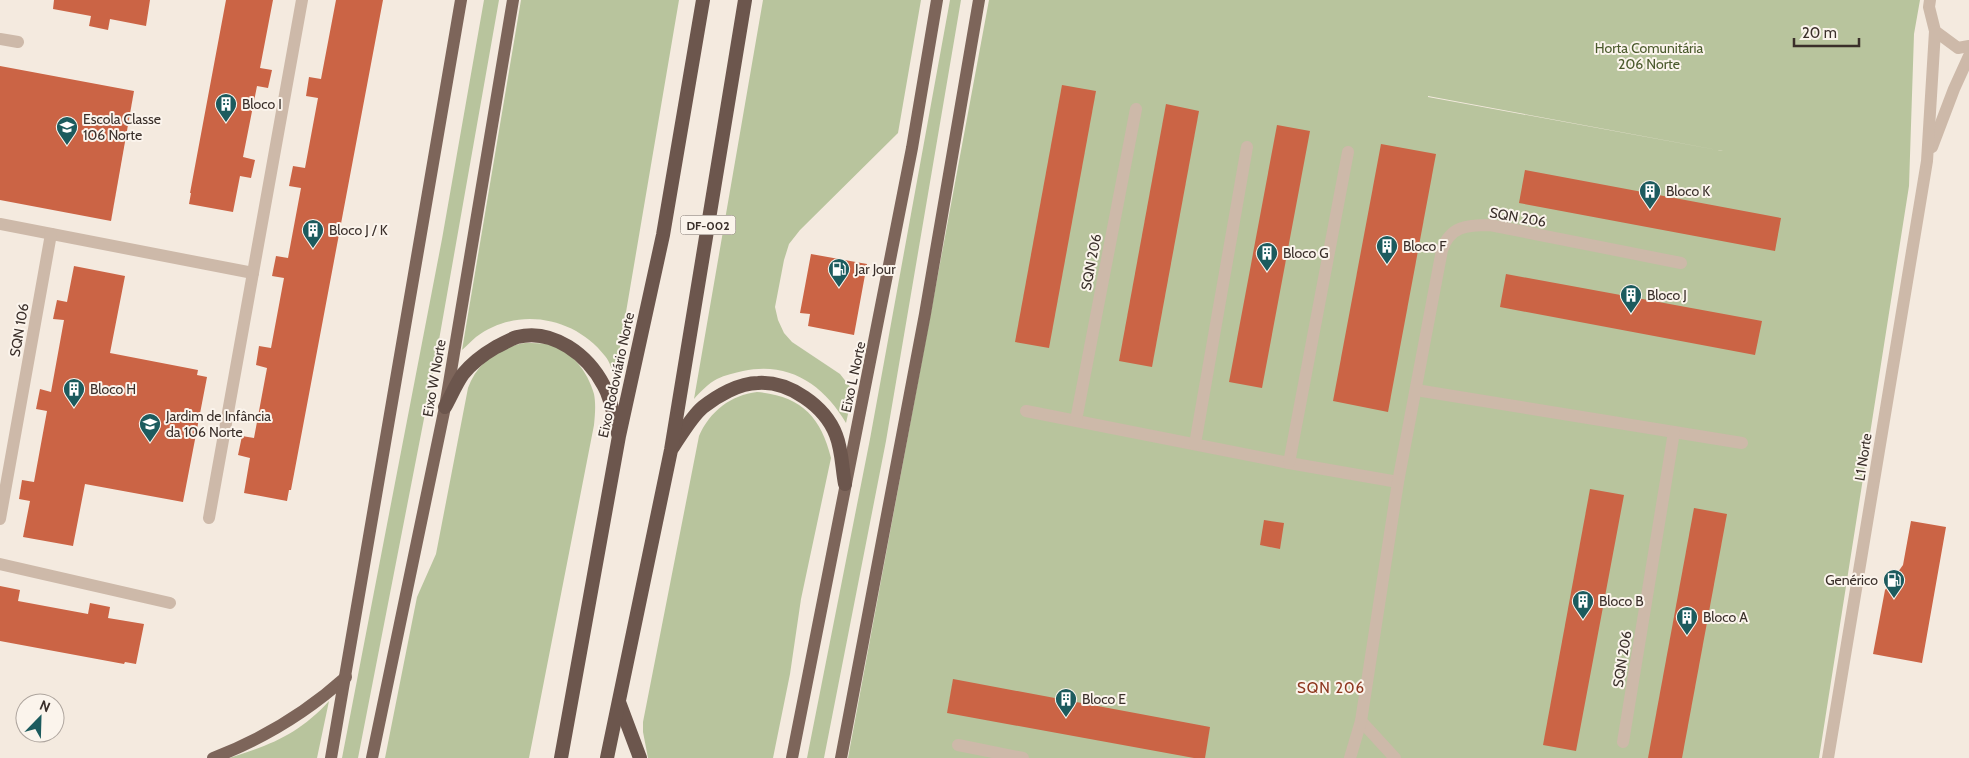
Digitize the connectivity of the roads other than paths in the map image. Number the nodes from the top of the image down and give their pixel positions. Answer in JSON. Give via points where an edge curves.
{"nodes":[{"id":1,"x":302,"y":0,"type":"edge"},
{"id":2,"x":461,"y":0,"type":"edge"},
{"id":3,"x":513,"y":0,"type":"edge"},
{"id":4,"x":703,"y":0,"type":"edge"},
{"id":5,"x":745,"y":0,"type":"edge"},
{"id":6,"x":937,"y":0,"type":"edge"},
{"id":7,"x":979,"y":0,"type":"edge"},
{"id":8,"x":1930,"y":0,"type":"edge"},
{"id":9,"x":1935,"y":32,"type":"junction"},
{"id":10,"x":0,"y":40,"type":"edge"},
{"id":11,"x":18,"y":42,"type":"dead end"},
{"id":12,"x":1969,"y":46,"type":"edge"},
{"id":13,"x":1969,"y":56,"type":"edge"},
{"id":14,"x":1136,"y":109,"type":"dead end"},
{"id":15,"x":1247,"y":147,"type":"dead end"},
{"id":16,"x":1348,"y":152,"type":"dead end"},
{"id":17,"x":1927,"y":161,"type":"junction"},
{"id":18,"x":0,"y":224,"type":"edge"},
{"id":19,"x":51,"y":234,"type":"junction"},
{"id":20,"x":1681,"y":263,"type":"dead end"},
{"id":21,"x":253,"y":273,"type":"junction"},
{"id":22,"x":1416,"y":390,"type":"junction"},
{"id":23,"x":445,"y":407,"type":"junction"},
{"id":24,"x":1026,"y":412,"type":"dead end"},
{"id":25,"x":1076,"y":420,"type":"junction"},
{"id":26,"x":1674,"y":432,"type":"junction"},
{"id":27,"x":619,"y":436,"type":"junction"},
{"id":28,"x":1742,"y":443,"type":"dead end"},
{"id":29,"x":1195,"y":444,"type":"junction"},
{"id":30,"x":671,"y":450,"type":"junction"},
{"id":31,"x":1289,"y":463,"type":"junction"},
{"id":32,"x":1398,"y":482,"type":"junction"},
{"id":33,"x":845,"y":484,"type":"junction"},
{"id":34,"x":209,"y":518,"type":"dead end"},
{"id":35,"x":0,"y":519,"type":"edge"},
{"id":36,"x":0,"y":564,"type":"edge"},
{"id":37,"x":170,"y":603,"type":"dead end"},
{"id":38,"x":346,"y":677,"type":"junction"},
{"id":39,"x":619,"y":702,"type":"junction"},
{"id":40,"x":1361,"y":721,"type":"junction"},
{"id":41,"x":1623,"y":742,"type":"dead end"},
{"id":42,"x":958,"y":744,"type":"dead end"},
{"id":43,"x":213,"y":758,"type":"edge"},
{"id":44,"x":331,"y":758,"type":"edge"},
{"id":45,"x":372,"y":758,"type":"edge"},
{"id":46,"x":562,"y":758,"type":"edge"},
{"id":47,"x":607,"y":758,"type":"edge"},
{"id":48,"x":640,"y":758,"type":"edge"},
{"id":49,"x":792,"y":758,"type":"edge"},
{"id":50,"x":841,"y":758,"type":"edge"},
{"id":51,"x":1023,"y":758,"type":"edge"},
{"id":52,"x":1350,"y":758,"type":"edge"},
{"id":53,"x":1395,"y":758,"type":"edge"},
{"id":54,"x":1828,"y":758,"type":"edge"}],
"edges":[{"from":1,"to":21,"type":"street"},
{"from":2,"to":38,"type":"main road"},
{"from":3,"to":23,"type":"main road","name":"Eixo W Norte"},
{"from":4,"to":27,"type":"highway","name":"Eixo Rodoviário Norte","number":"DF-002","via":[[664,235]]},
{"from":5,"to":30,"type":"highway","number":"DF-002"},
{"from":6,"to":33,"type":"main road","name":"Eixo L Norte","via":[[912,148]]},
{"from":7,"to":50,"type":"main road","via":[[925,314]]},
{"from":8,"to":9,"type":"street","name":"L1 Norte"},
{"from":9,"to":12,"type":"street","via":[[1958,48]]},
{"from":9,"to":17,"type":"street","name":"L1 Norte"},
{"from":10,"to":11,"type":"street"},
{"from":13,"to":17,"type":"street","name":"L1 Norte"},
{"from":14,"to":25,"type":"street","name":"SQN 206"},
{"from":15,"to":29,"type":"street"},
{"from":16,"to":31,"type":"street"},
{"from":17,"to":54,"type":"street","name":"L1 Norte"},
{"from":18,"to":19,"type":"street"},
{"from":19,"to":21,"type":"street"},
{"from":19,"to":35,"type":"street","name":"SQN 106"},
{"from":20,"to":22,"type":"street","name":"SQN 206","via":[[1490,225],[1457,229],[1445,240],[1442,250]]},
{"from":21,"to":34,"type":"street"},
{"from":22,"to":26,"type":"street"},
{"from":22,"to":32,"type":"street","name":"SQN 206"},
{"from":23,"to":27,"type":"highway","via":[[463,374],[489,351],[515,338],[545,336],[573,350],[593,367],[606,388]]},
{"from":23,"to":45,"type":"main road","name":"Eixo W Norte"},
{"from":24,"to":25,"type":"street"},
{"from":25,"to":29,"type":"street"},
{"from":26,"to":28,"type":"street"},
{"from":26,"to":41,"type":"street","name":"SQN 206"},
{"from":27,"to":46,"type":"highway","name":"Eixo Rodoviário Norte","number":"DF-002"},
{"from":29,"to":31,"type":"street"},
{"from":30,"to":33,"type":"highway","via":[[702,408],[734,388],[758,382],[802,395],[817,408],[836,436]]},
{"from":30,"to":39,"type":"highway","number":"DF-002"},
{"from":31,"to":32,"type":"street"},
{"from":32,"to":40,"type":"street","name":"SQN 206"},
{"from":33,"to":49,"type":"main road","name":"Eixo L Norte"},
{"from":36,"to":37,"type":"street"},
{"from":38,"to":43,"type":"main road","via":[[290,721]]},
{"from":38,"to":44,"type":"main road"},
{"from":39,"to":47,"type":"highway","number":"DF-002"},
{"from":39,"to":48,"type":"highway"},
{"from":40,"to":52,"type":"street","name":"SQN 206"},
{"from":40,"to":53,"type":"street"},
{"from":42,"to":51,"type":"street"}]}
